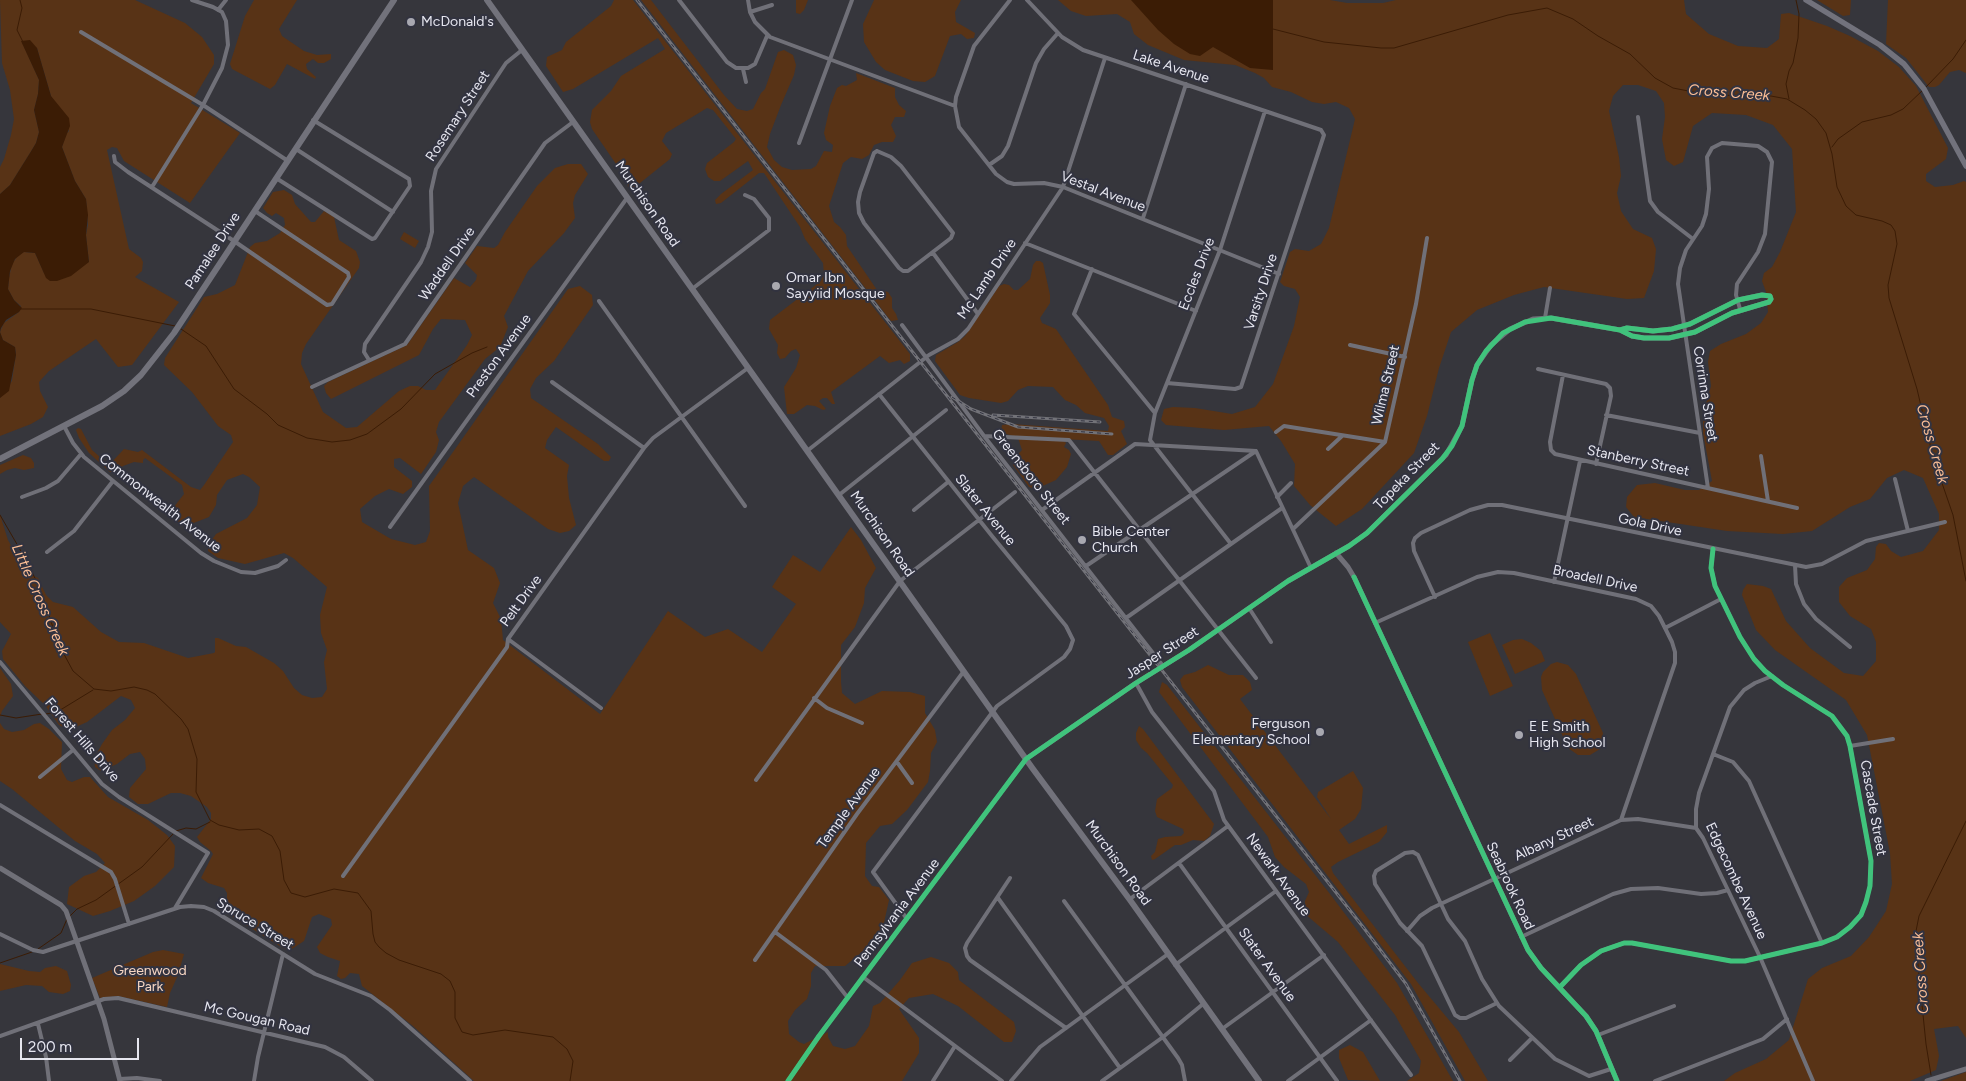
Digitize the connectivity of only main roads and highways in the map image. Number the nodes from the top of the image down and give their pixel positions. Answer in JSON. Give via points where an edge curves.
{"nodes":[{"id":1,"x":394,"y":0,"type":"edge"},
{"id":2,"x":487,"y":0,"type":"edge"},
{"id":3,"x":1806,"y":0,"type":"edge"},
{"id":4,"x":1966,"y":166,"type":"edge"},
{"id":5,"x":0,"y":459,"type":"edge"},
{"id":6,"x":1259,"y":1081,"type":"edge"}],
"edges":[{"from":1,"to":5,"type":"main road","name":"Pamalee Drive","via":[[174,333],[141,376],[114,399]]},
{"from":2,"to":6,"type":"main road","name":"Murchison Road"},
{"from":3,"to":4,"type":"main road","via":[[1880,45],[1904,64],[1924,89]]}]}
